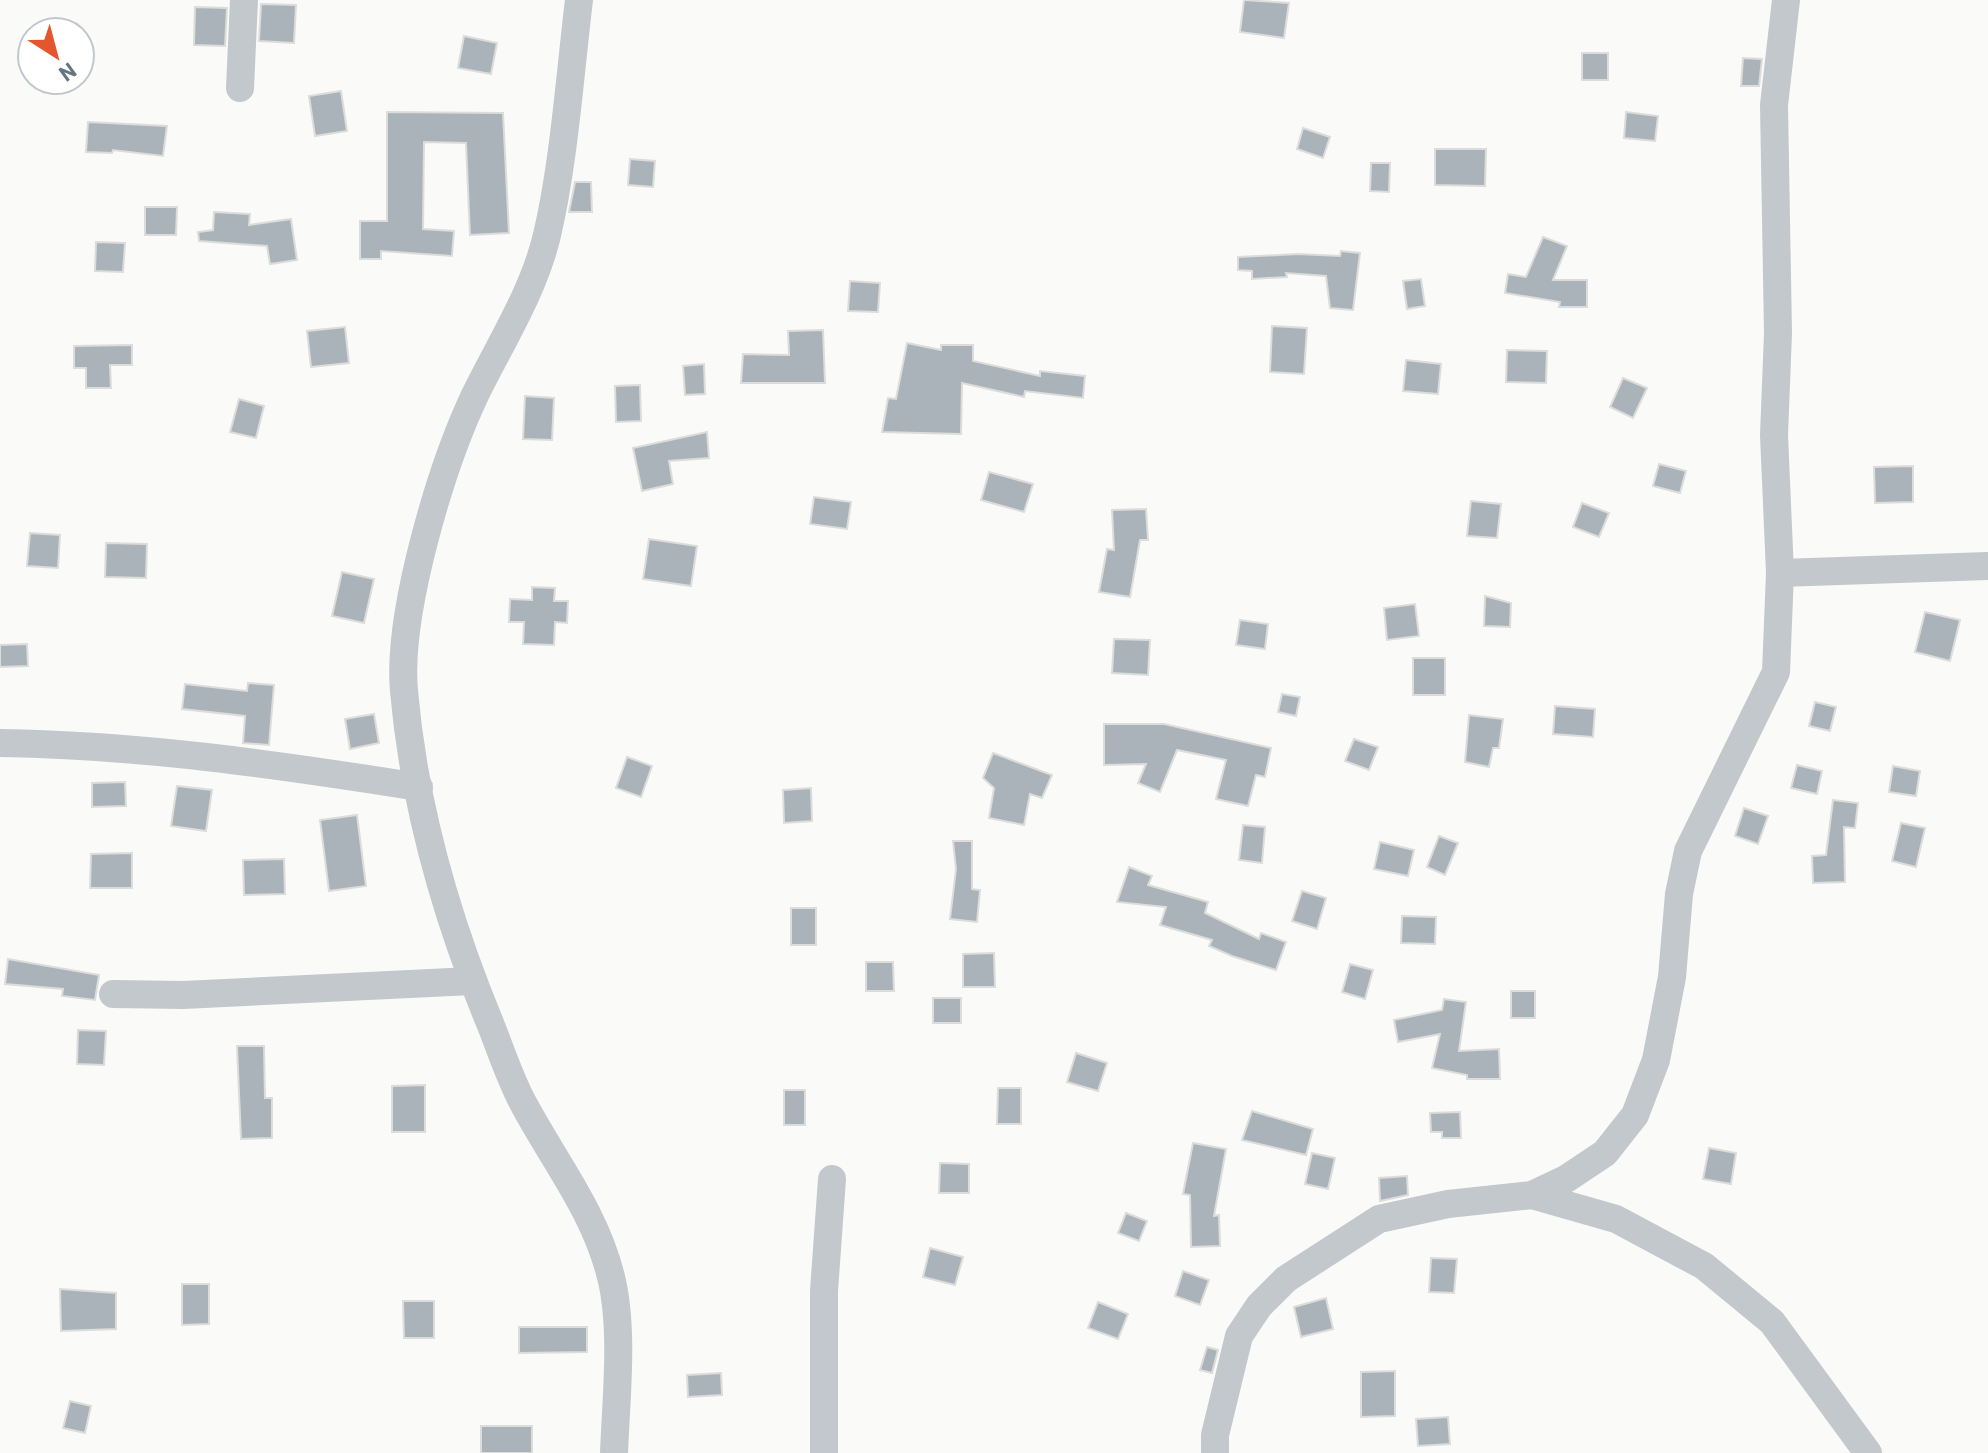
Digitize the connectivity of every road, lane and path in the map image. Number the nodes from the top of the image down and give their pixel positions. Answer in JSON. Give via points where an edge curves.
{"nodes":[{"id":1,"x":244,"y":0,"type":"edge"},
{"id":2,"x":579,"y":0,"type":"edge"},
{"id":3,"x":1786,"y":0,"type":"edge"},
{"id":4,"x":240,"y":88,"type":"dead end"},
{"id":5,"x":1988,"y":566,"type":"edge"},
{"id":6,"x":1780,"y":573,"type":"junction"},
{"id":7,"x":0,"y":743,"type":"edge"},
{"id":8,"x":419,"y":787,"type":"junction"},
{"id":9,"x":472,"y":981,"type":"junction"},
{"id":10,"x":113,"y":994,"type":"dead end"},
{"id":11,"x":832,"y":1179,"type":"dead end"},
{"id":12,"x":1532,"y":1195,"type":"junction"},
{"id":13,"x":614,"y":1453,"type":"edge"},
{"id":14,"x":824,"y":1453,"type":"edge"},
{"id":15,"x":1215,"y":1453,"type":"edge"},
{"id":16,"x":1868,"y":1453,"type":"edge"}],
"edges":[{"from":1,"to":4,"type":"street"},
{"from":2,"to":8,"type":"street","via":[[547,237],[450,457],[406,620],[404,689]]},
{"from":3,"to":6,"type":"street","via":[[1774,105],[1774,435]]},
{"from":5,"to":6,"type":"street"},
{"from":6,"to":12,"type":"street","via":[[1776,672],[1688,851],[1659,1046],[1635,1115],[1605,1153]]},
{"from":7,"to":8,"type":"street","via":[[90,744],[202,755]]},
{"from":8,"to":9,"type":"street","via":[[444,900]]},
{"from":9,"to":10,"type":"street"},
{"from":9,"to":13,"type":"street","via":[[521,1099],[579,1195],[601,1243],[612,1281],[616,1328]]},
{"from":11,"to":14,"type":"street","via":[[824,1291]]},
{"from":12,"to":15,"type":"street","via":[[1448,1204],[1379,1219],[1286,1279],[1239,1336]]},
{"from":12,"to":16,"type":"street","via":[[1616,1219],[1704,1266],[1772,1322]]}]}
